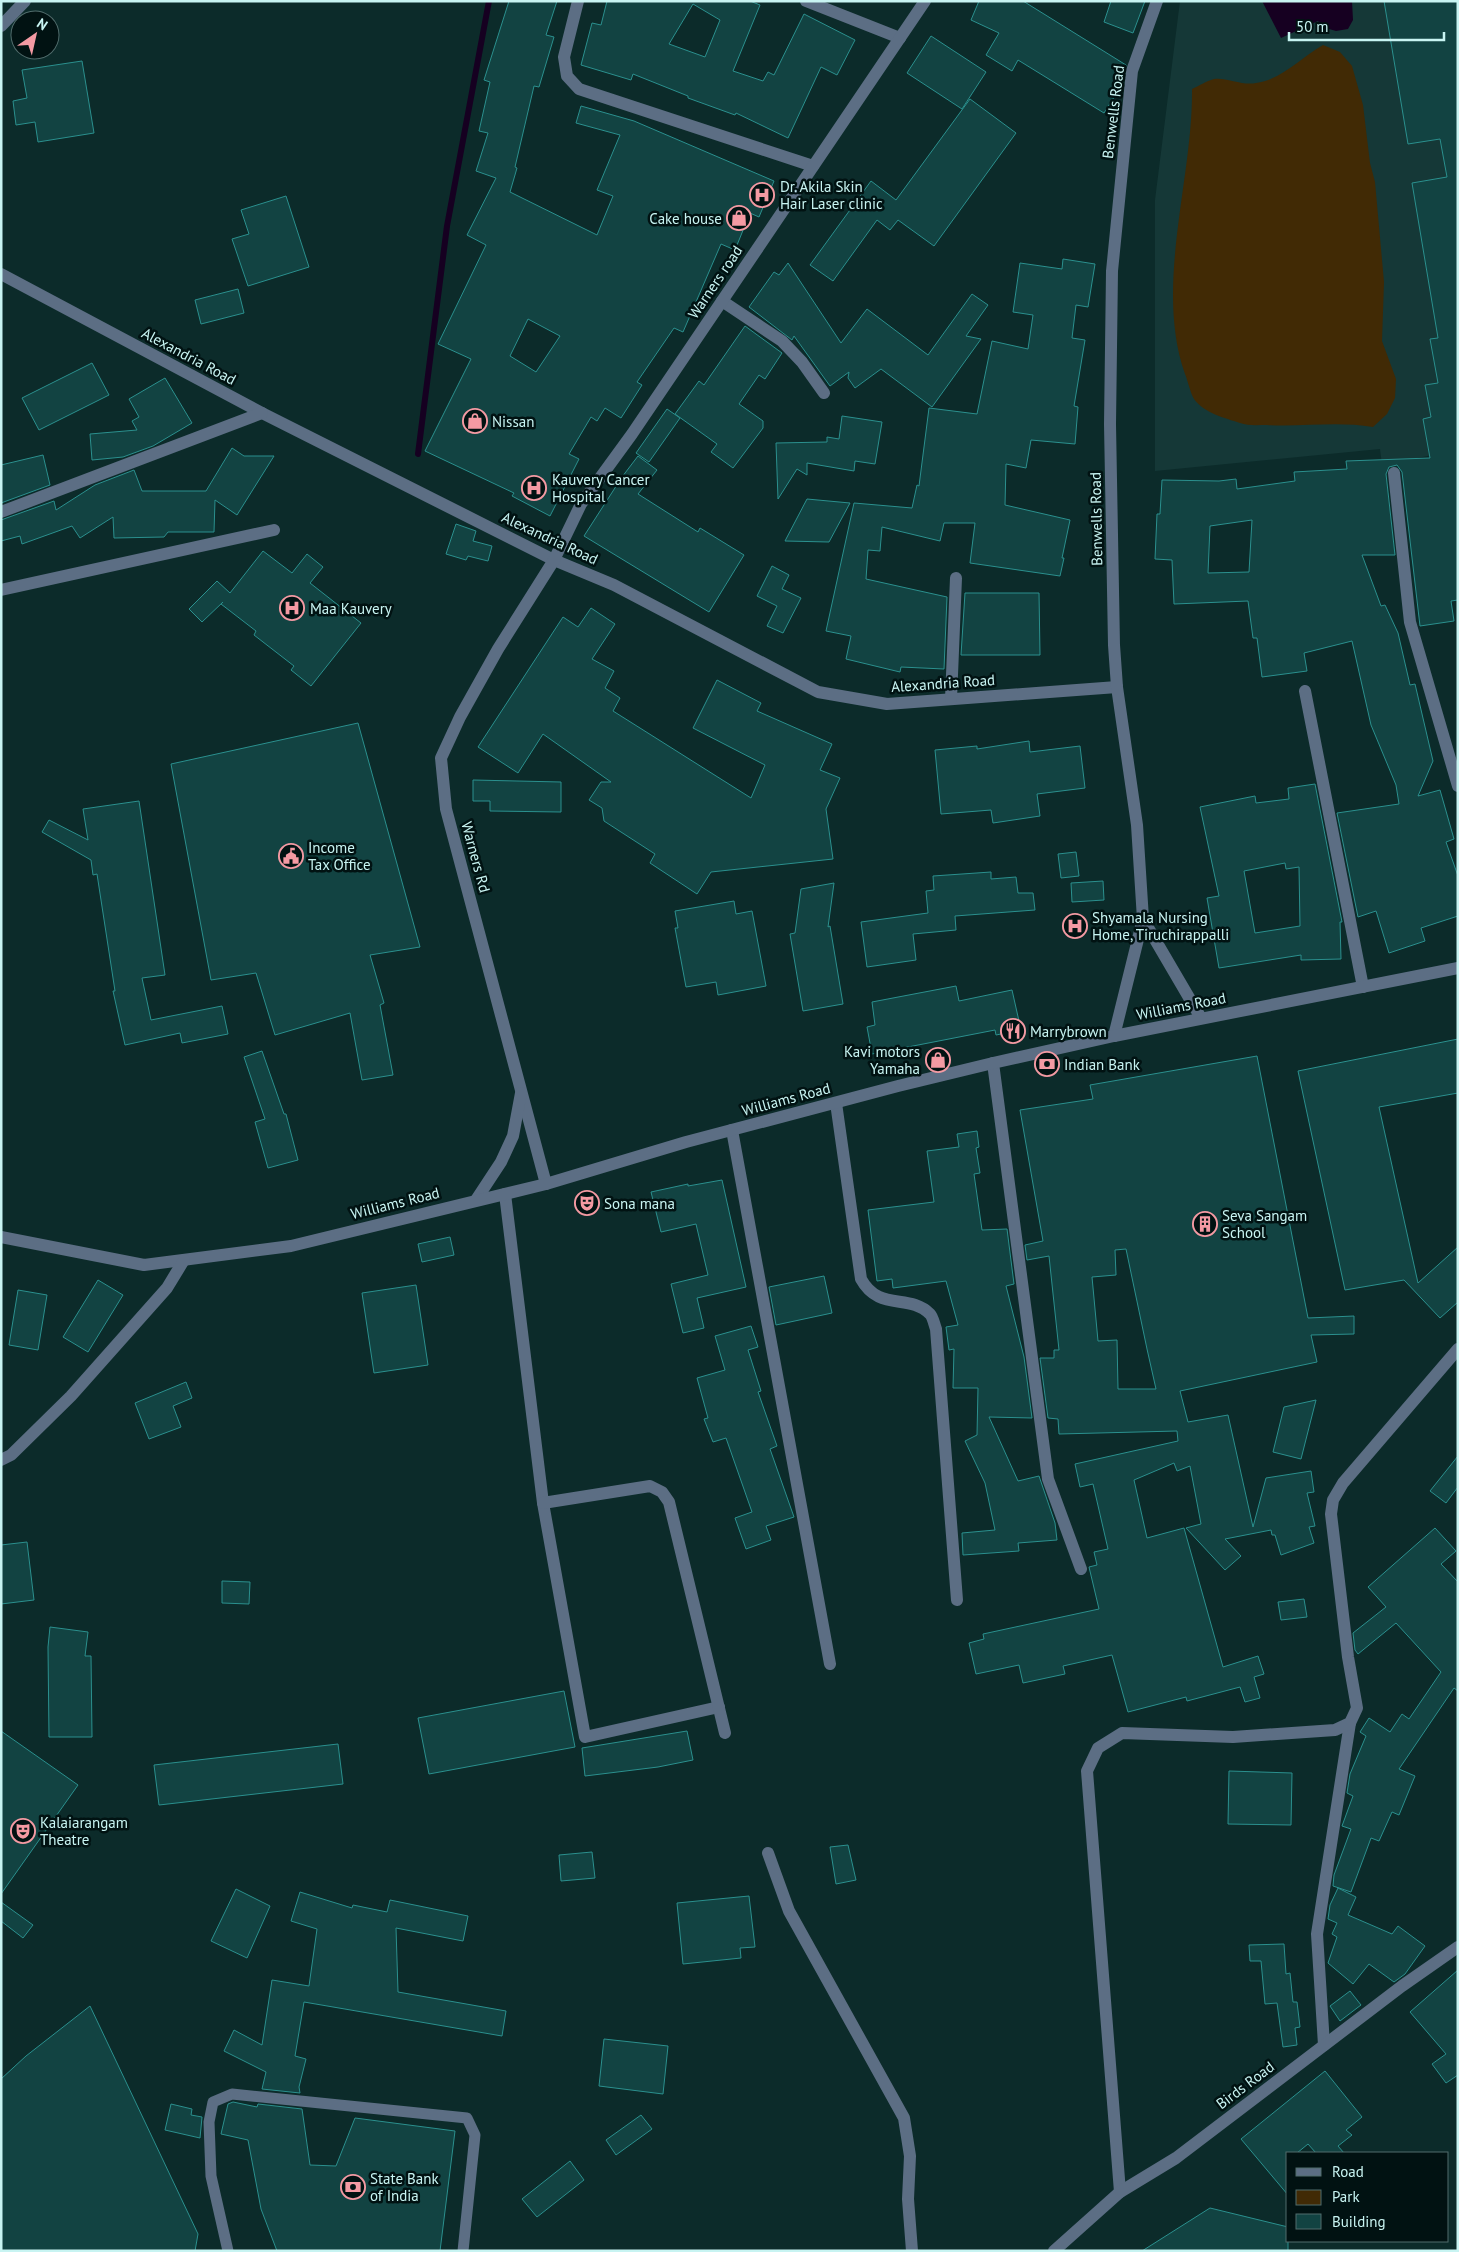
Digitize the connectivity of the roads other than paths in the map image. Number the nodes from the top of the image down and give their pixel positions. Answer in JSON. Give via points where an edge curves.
{"nodes":[{"id":1,"x":25,"y":1,"type":"edge"},
{"id":2,"x":578,"y":1,"type":"edge"},
{"id":3,"x":806,"y":1,"type":"edge"},
{"id":4,"x":925,"y":1,"type":"edge"},
{"id":5,"x":1157,"y":1,"type":"edge"},
{"id":6,"x":1,"y":26,"type":"edge"},
{"id":7,"x":900,"y":38,"type":"junction"},
{"id":8,"x":813,"y":166,"type":"junction"},
{"id":9,"x":1,"y":274,"type":"edge"},
{"id":10,"x":722,"y":301,"type":"junction"},
{"id":11,"x":824,"y":393,"type":"dead end"},
{"id":12,"x":262,"y":413,"type":"junction"},
{"id":13,"x":1394,"y":473,"type":"dead end"},
{"id":14,"x":1,"y":512,"type":"edge"},
{"id":15,"x":274,"y":530,"type":"dead end"},
{"id":16,"x":554,"y":560,"type":"junction"},
{"id":17,"x":956,"y":578,"type":"dead end"},
{"id":18,"x":1,"y":590,"type":"edge"},
{"id":19,"x":1117,"y":687,"type":"junction"},
{"id":20,"x":1305,"y":691,"type":"dead end"},
{"id":21,"x":951,"y":699,"type":"junction"},
{"id":22,"x":1458,"y":786,"type":"edge"},
{"id":23,"x":1143,"y":919,"type":"junction"},
{"id":24,"x":1458,"y":968,"type":"edge"},
{"id":25,"x":1363,"y":987,"type":"junction"},
{"id":26,"x":1201,"y":1018,"type":"junction"},
{"id":27,"x":1114,"y":1036,"type":"junction"},
{"id":28,"x":993,"y":1064,"type":"junction"},
{"id":29,"x":521,"y":1090,"type":"junction"},
{"id":30,"x":836,"y":1103,"type":"junction"},
{"id":31,"x":732,"y":1130,"type":"junction"},
{"id":32,"x":546,"y":1184,"type":"junction"},
{"id":33,"x":505,"y":1194,"type":"junction"},
{"id":34,"x":476,"y":1200,"type":"junction"},
{"id":35,"x":1,"y":1237,"type":"edge"},
{"id":36,"x":184,"y":1260,"type":"junction"},
{"id":37,"x":1455,"y":1358,"type":"edge"},
{"id":38,"x":1,"y":1460,"type":"edge"},
{"id":39,"x":544,"y":1503,"type":"junction"},
{"id":40,"x":1081,"y":1568,"type":"dead end"},
{"id":41,"x":957,"y":1600,"type":"dead end"},
{"id":42,"x":830,"y":1664,"type":"dead end"},
{"id":43,"x":719,"y":1707,"type":"junction"},
{"id":44,"x":1350,"y":1722,"type":"junction"},
{"id":45,"x":725,"y":1733,"type":"dead end"},
{"id":46,"x":768,"y":1853,"type":"dead end"},
{"id":47,"x":1458,"y":1947,"type":"edge"},
{"id":48,"x":1324,"y":2045,"type":"junction"},
{"id":49,"x":1120,"y":2192,"type":"junction"},
{"id":50,"x":228,"y":2251,"type":"edge"},
{"id":51,"x":463,"y":2251,"type":"edge"},
{"id":52,"x":912,"y":2251,"type":"edge"},
{"id":53,"x":1054,"y":2251,"type":"edge"}],
"edges":[{"from":1,"to":6,"type":"street"},
{"from":2,"to":8,"type":"street","via":[[564,57],[567,76],[578,89]]},
{"from":3,"to":7,"type":"street"},
{"from":4,"to":7,"type":"street","name":"Warners road"},
{"from":5,"to":19,"type":"street","name":"Benwells Road","via":[[1132,71],[1112,271],[1110,424]]},
{"from":7,"to":8,"type":"street","name":"Warners road"},
{"from":8,"to":10,"type":"street","name":"Warners road"},
{"from":9,"to":12,"type":"street","name":"Alexandria Road"},
{"from":10,"to":11,"type":"street","via":[[782,341]]},
{"from":10,"to":16,"type":"street","name":"Warners road","via":[[581,504]]},
{"from":12,"to":14,"type":"street"},
{"from":12,"to":16,"type":"street","name":"Alexandria Road"},
{"from":13,"to":22,"type":"street","via":[[1410,622]]},
{"from":15,"to":18,"type":"street"},
{"from":16,"to":21,"type":"street","name":"Alexandria Road","via":[[614,585],[818,692],[887,704]]},
{"from":16,"to":29,"type":"street","name":"Warners Rd","via":[[498,649],[441,758],[446,809]]},
{"from":17,"to":21,"type":"street"},
{"from":19,"to":21,"type":"street","name":"Alexandria Road"},
{"from":19,"to":23,"type":"street","name":"Benwells Road","via":[[1137,825]]},
{"from":20,"to":25,"type":"street"},
{"from":23,"to":26,"type":"street"},
{"from":23,"to":27,"type":"street","name":"Benwells Road"},
{"from":24,"to":25,"type":"street","name":"Williams Road"},
{"from":25,"to":26,"type":"street","name":"Williams Road"},
{"from":26,"to":27,"type":"street","name":"Williams Road"},
{"from":27,"to":28,"type":"street","name":"Williams Road"},
{"from":28,"to":30,"type":"street","name":"Williams Road"},
{"from":28,"to":40,"type":"street","via":[[1048,1478]]},
{"from":29,"to":32,"type":"street","name":"Warners Rd"},
{"from":29,"to":34,"type":"street","via":[[512,1136],[501,1162]]},
{"from":30,"to":31,"type":"street","name":"Williams Road"},
{"from":30,"to":41,"type":"street","via":[[861,1279],[868,1291],[880,1298],[930,1314],[936,1329]]},
{"from":31,"to":32,"type":"street","name":"Williams Road"},
{"from":31,"to":42,"type":"street"},
{"from":32,"to":33,"type":"street","name":"Williams Road"},
{"from":33,"to":34,"type":"street","name":"Williams Road"},
{"from":33,"to":39,"type":"street"},
{"from":34,"to":36,"type":"street","name":"Williams Road","via":[[291,1246]]},
{"from":35,"to":36,"type":"street","name":"Williams Road","via":[[144,1265]]},
{"from":36,"to":38,"type":"street","via":[[167,1288],[71,1396],[11,1455]]},
{"from":37,"to":44,"type":"street","via":[[1343,1483],[1333,1500],[1331,1514],[1337,1578],[1357,1708]]},
{"from":39,"to":43,"type":"street","via":[[650,1486],[662,1492],[669,1502]]},
{"from":39,"to":43,"type":"street","via":[[585,1737]]},
{"from":43,"to":45,"type":"street"},
{"from":44,"to":48,"type":"street","via":[[1317,1934]]},
{"from":44,"to":49,"type":"street","via":[[1334,1730],[1233,1737],[1122,1733],[1098,1748],[1087,1771]]},
{"from":46,"to":52,"type":"street","via":[[789,1911],[904,2118],[910,2156],[908,2199]]},
{"from":47,"to":48,"type":"street","name":"Birds Road"},
{"from":48,"to":49,"type":"street","name":"Birds Road","via":[[1176,2158]]},
{"from":49,"to":53,"type":"street","name":"Birds Road"},
{"from":50,"to":51,"type":"lane","via":[[210,2176],[209,2122],[213,2102],[232,2094],[467,2118],[475,2135]]}]}
